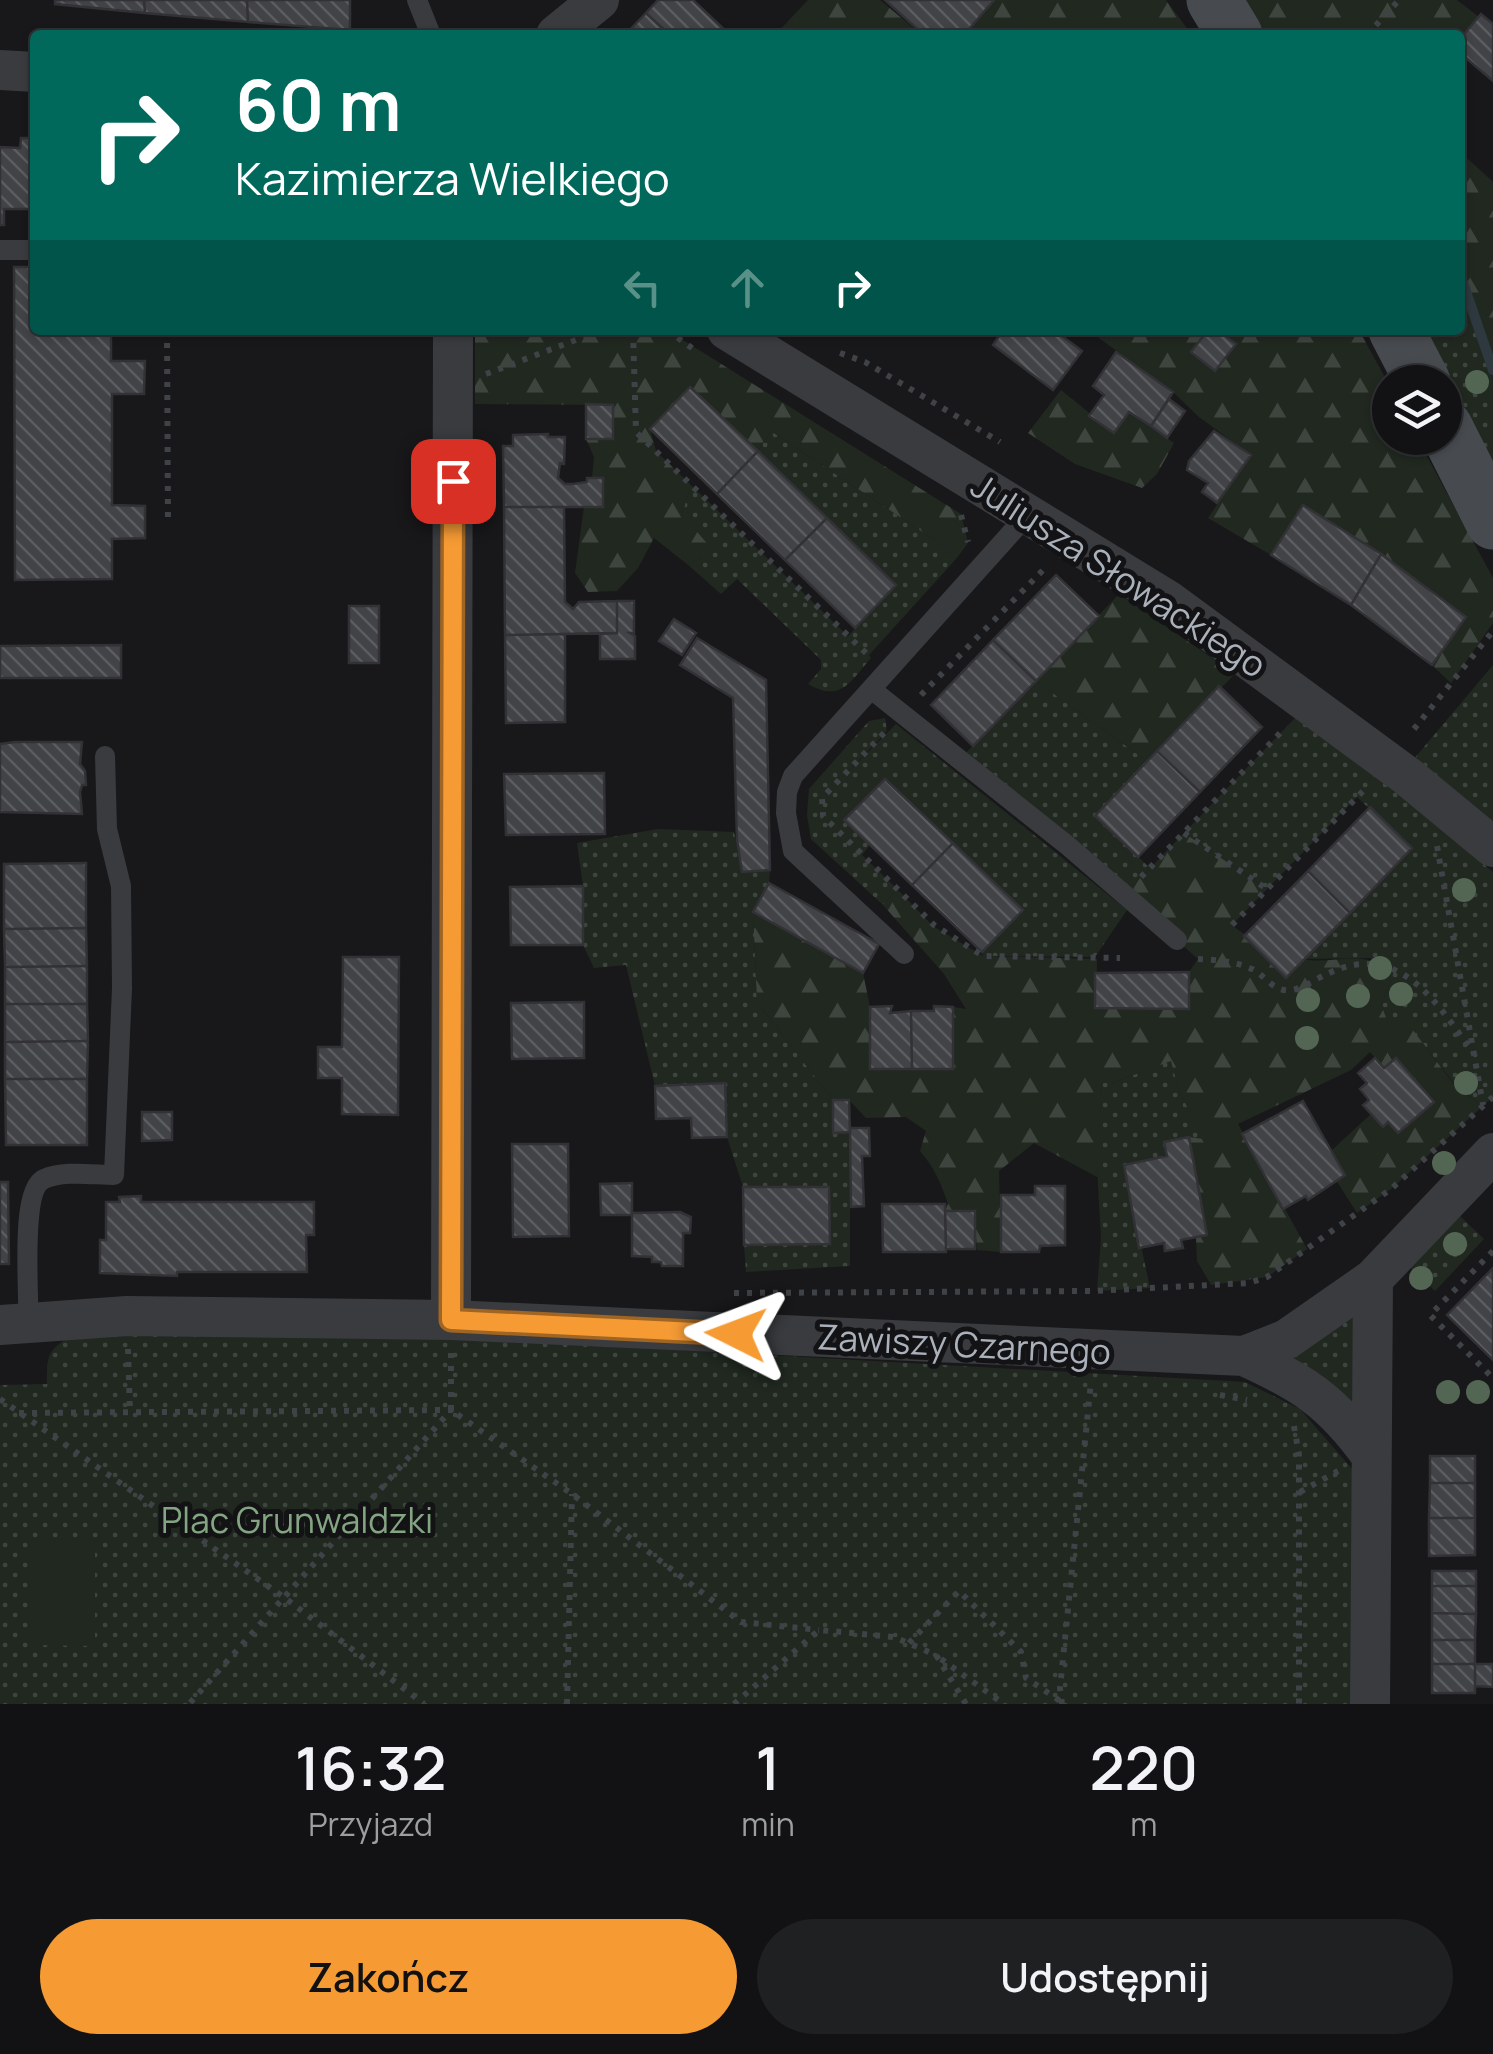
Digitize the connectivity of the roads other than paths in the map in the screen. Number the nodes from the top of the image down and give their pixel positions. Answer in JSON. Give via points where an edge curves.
{"nodes":[{"id":1,"x":418,"y":0,"type":"edge"},
{"id":2,"x":599,"y":0,"type":"edge"},
{"id":3,"x":1214,"y":0,"type":"edge"},
{"id":4,"x":430,"y":30,"type":"edge"},
{"id":5,"x":562,"y":30,"type":"edge"},
{"id":6,"x":1233,"y":30,"type":"edge"},
{"id":7,"x":0,"y":70,"type":"edge"},
{"id":8,"x":30,"y":72,"type":"edge"},
{"id":9,"x":0,"y":250,"type":"edge"},
{"id":10,"x":30,"y":250,"type":"edge"},
{"id":11,"x":453,"y":335,"type":"edge"},
{"id":12,"x":735,"y":335,"type":"edge"},
{"id":13,"x":1399,"y":335,"type":"edge"},
{"id":14,"x":1414,"y":365,"type":"edge"},
{"id":15,"x":1459,"y":455,"type":"edge"},
{"id":16,"x":1030,"y":513,"type":"junction"},
{"id":17,"x":1493,"y":522,"type":"edge"},
{"id":18,"x":871,"y":689,"type":"junction"},
{"id":19,"x":105,"y":756,"type":"dead end"},
{"id":20,"x":1493,"y":848,"type":"edge"},
{"id":21,"x":1177,"y":940,"type":"dead end"},
{"id":22,"x":904,"y":954,"type":"dead end"},
{"id":23,"x":1493,"y":1153,"type":"edge"},
{"id":24,"x":1373,"y":1279,"type":"junction"},
{"id":25,"x":451,"y":1320,"type":"junction"},
{"id":26,"x":14,"y":1324,"type":"edge"},
{"id":27,"x":1244,"y":1356,"type":"junction"},
{"id":28,"x":1370,"y":1454,"type":"junction"},
{"id":29,"x":1370,"y":1704,"type":"edge"}],
"edges":[{"from":1,"to":4,"type":"lane"},
{"from":2,"to":5,"type":"street"},
{"from":3,"to":6,"type":"main road"},
{"from":7,"to":8,"type":"street"},
{"from":9,"to":10,"type":"lane"},
{"from":11,"to":25,"type":"street"},
{"from":12,"to":16,"type":"street","name":"Juliusza Słowackiego"},
{"from":13,"to":14,"type":"main road"},
{"from":15,"to":17,"type":"main road"},
{"from":16,"to":18,"type":"lane"},
{"from":16,"to":20,"type":"street","name":"Juliusza Słowackiego","via":[[1276,677]]},
{"from":18,"to":21,"type":"lane"},
{"from":18,"to":22,"type":"lane","via":[[793,776],[786,813],[793,852]]},
{"from":19,"to":26,"type":"lane","via":[[107,828],[121,886],[114,1175],[55,1176],[32,1190]]},
{"from":23,"to":24,"type":"street","name":"Zawiszy Czarnego"},
{"from":24,"to":27,"type":"street","name":"Zawiszy Czarnego","via":[[1287,1339]]},
{"from":24,"to":28,"type":"street"},
{"from":25,"to":26,"type":"street","name":"Zawiszy Czarnego","via":[[127,1316]]},
{"from":25,"to":27,"type":"street","name":"Zawiszy Czarnego"},
{"from":27,"to":28,"type":"street","via":[[1320,1396]]},
{"from":28,"to":29,"type":"street"}]}
